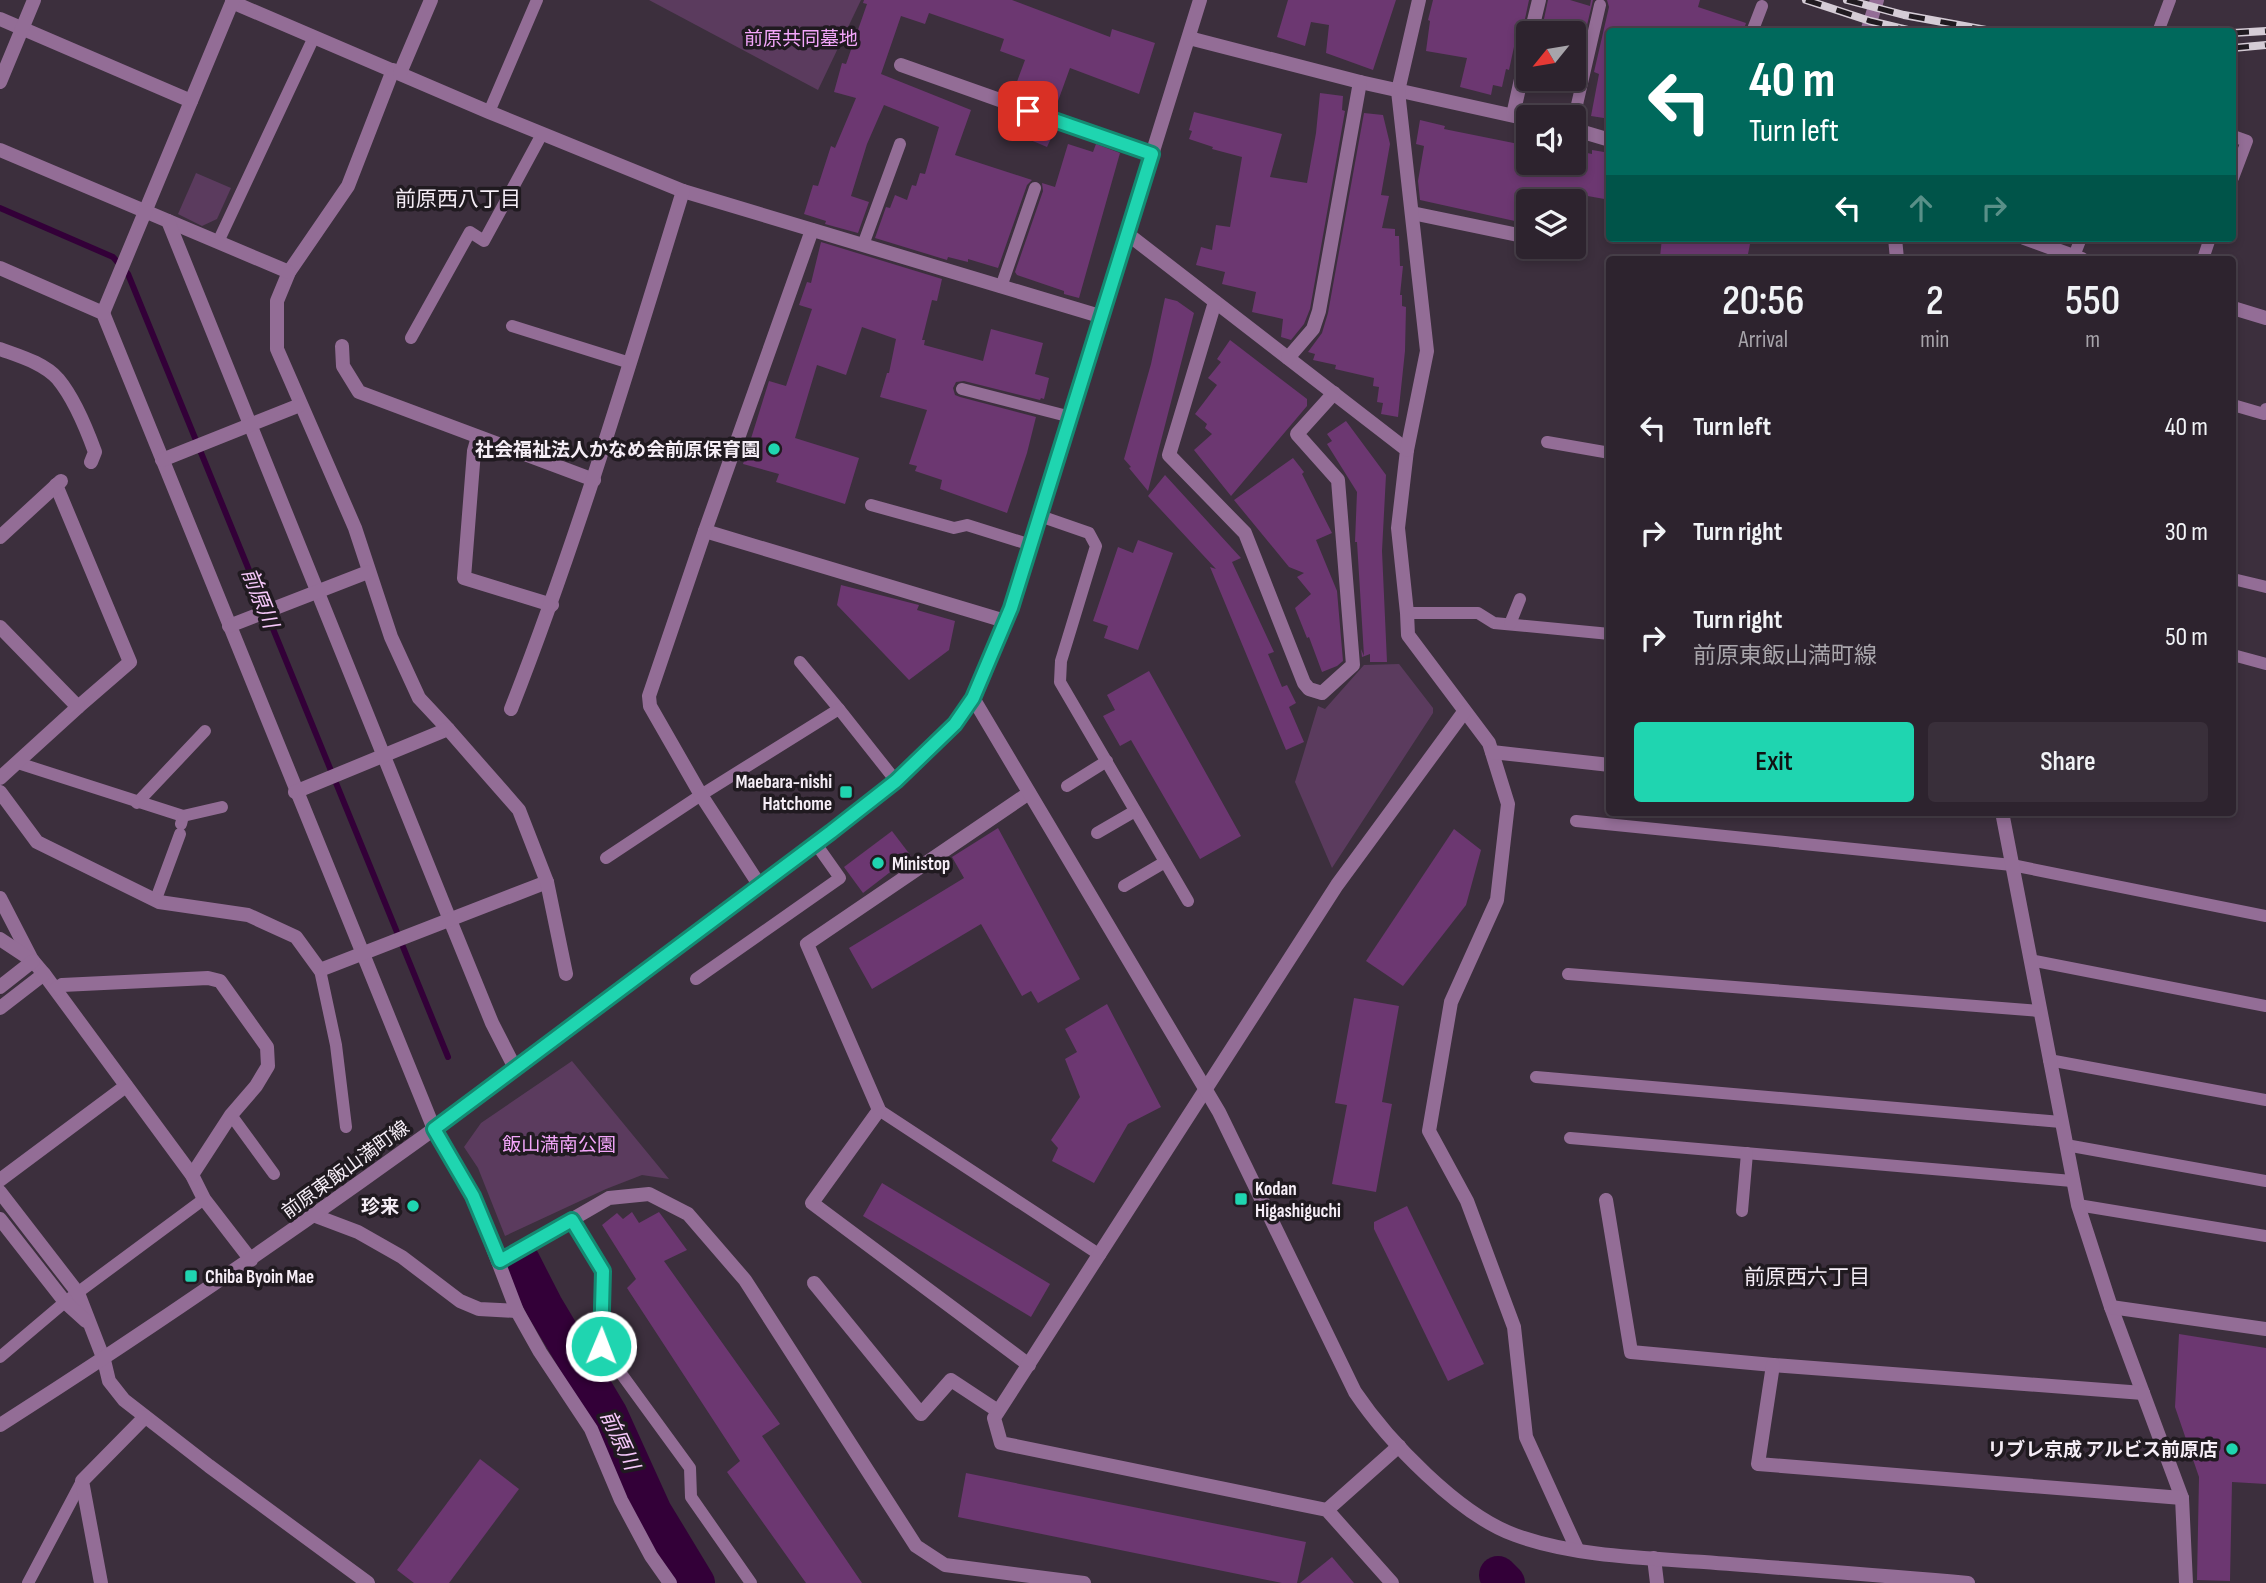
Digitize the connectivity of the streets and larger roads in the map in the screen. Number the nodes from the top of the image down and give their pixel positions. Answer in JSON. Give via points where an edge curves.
{"nodes":[{"id":1,"x":34,"y":0,"type":"edge"},
{"id":2,"x":431,"y":0,"type":"edge"},
{"id":3,"x":1200,"y":0,"type":"edge"},
{"id":4,"x":1419,"y":0,"type":"edge"},
{"id":5,"x":1539,"y":0,"type":"edge"},
{"id":6,"x":1877,"y":0,"type":"edge"},
{"id":7,"x":231,"y":1,"type":"edge"},
{"id":8,"x":0,"y":19,"type":"edge"},
{"id":9,"x":1534,"y":21,"type":"edge"},
{"id":10,"x":1868,"y":28,"type":"edge"},
{"id":11,"x":22,"y":29,"type":"junction"},
{"id":12,"x":1189,"y":38,"type":"junction"},
{"id":13,"x":901,"y":65,"type":"dead end"},
{"id":14,"x":396,"y":71,"type":"junction"},
{"id":15,"x":0,"y":82,"type":"edge"},
{"id":16,"x":1360,"y":82,"type":"junction"},
{"id":17,"x":1398,"y":91,"type":"junction"},
{"id":18,"x":1518,"y":91,"type":"edge"},
{"id":19,"x":191,"y":101,"type":"junction"},
{"id":20,"x":1513,"y":115,"type":"junction"},
{"id":21,"x":1516,"y":116,"type":"edge"},
{"id":22,"x":1586,"y":133,"type":"edge"},
{"id":23,"x":1606,"y":139,"type":"edge"},
{"id":24,"x":0,"y":150,"type":"edge"},
{"id":25,"x":1152,"y":154,"type":"junction"},
{"id":26,"x":683,"y":191,"type":"junction"},
{"id":27,"x":145,"y":211,"type":"junction"},
{"id":28,"x":1412,"y":213,"type":"junction"},
{"id":29,"x":168,"y":221,"type":"junction"},
{"id":30,"x":812,"y":230,"type":"junction"},
{"id":31,"x":1129,"y":235,"type":"junction"},
{"id":32,"x":1516,"y":235,"type":"edge"},
{"id":33,"x":2045,"y":252,"type":"edge"},
{"id":34,"x":2067,"y":256,"type":"edge"},
{"id":35,"x":0,"y":268,"type":"edge"},
{"id":36,"x":289,"y":272,"type":"junction"},
{"id":37,"x":1215,"y":302,"type":"junction"},
{"id":38,"x":2236,"y":309,"type":"edge"},
{"id":39,"x":103,"y":313,"type":"junction"},
{"id":40,"x":1103,"y":317,"type":"junction"},
{"id":41,"x":2266,"y":318,"type":"edge"},
{"id":42,"x":342,"y":346,"type":"dead end"},
{"id":43,"x":0,"y":349,"type":"edge"},
{"id":44,"x":1288,"y":358,"type":"junction"},
{"id":45,"x":1334,"y":393,"type":"junction"},
{"id":46,"x":300,"y":405,"type":"junction"},
{"id":47,"x":250,"y":424,"type":"junction"},
{"id":48,"x":478,"y":437,"type":"junction"},
{"id":49,"x":1407,"y":450,"type":"junction"},
{"id":50,"x":162,"y":460,"type":"junction"},
{"id":51,"x":91,"y":462,"type":"dead end"},
{"id":52,"x":594,"y":480,"type":"junction"},
{"id":53,"x":705,"y":531,"type":"junction"},
{"id":54,"x":0,"y":537,"type":"edge"},
{"id":55,"x":368,"y":572,"type":"junction"},
{"id":56,"x":317,"y":592,"type":"junction"},
{"id":57,"x":552,"y":605,"type":"junction"},
{"id":58,"x":1005,"y":621,"type":"junction"},
{"id":59,"x":229,"y":626,"type":"junction"},
{"id":60,"x":0,"y":627,"type":"edge"},
{"id":61,"x":973,"y":698,"type":"junction"},
{"id":62,"x":78,"y":707,"type":"junction"},
{"id":63,"x":511,"y":709,"type":"dead end"},
{"id":64,"x":1464,"y":712,"type":"junction"},
{"id":65,"x":448,"y":729,"type":"junction"},
{"id":66,"x":1492,"y":752,"type":"junction"},
{"id":67,"x":384,"y":756,"type":"junction"},
{"id":68,"x":1606,"y":765,"type":"edge"},
{"id":69,"x":0,"y":778,"type":"edge"},
{"id":70,"x":0,"y":792,"type":"edge"},
{"id":71,"x":295,"y":792,"type":"junction"},
{"id":72,"x":1029,"y":793,"type":"junction"},
{"id":73,"x":2003,"y":816,"type":"edge"},
{"id":74,"x":547,"y":882,"type":"junction"},
{"id":75,"x":760,"y":887,"type":"junction"},
{"id":76,"x":0,"y":898,"type":"edge"},
{"id":77,"x":450,"y":920,"type":"junction"},
{"id":78,"x":0,"y":939,"type":"edge"},
{"id":79,"x":363,"y":954,"type":"junction"},
{"id":80,"x":33,"y":961,"type":"junction"},
{"id":81,"x":44,"y":974,"type":"junction"},
{"id":82,"x":566,"y":974,"type":"dead end"},
{"id":83,"x":0,"y":987,"type":"edge"},
{"id":84,"x":56,"y":989,"type":"junction"},
{"id":85,"x":0,"y":1008,"type":"edge"},
{"id":86,"x":515,"y":1068,"type":"junction"},
{"id":87,"x":126,"y":1086,"type":"junction"},
{"id":88,"x":1207,"y":1090,"type":"junction"},
{"id":89,"x":434,"y":1129,"type":"junction"},
{"id":90,"x":192,"y":1175,"type":"junction"},
{"id":91,"x":0,"y":1180,"type":"edge"},
{"id":92,"x":0,"y":1192,"type":"edge"},
{"id":93,"x":1606,"y":1200,"type":"dead end"},
{"id":94,"x":313,"y":1215,"type":"junction"},
{"id":95,"x":0,"y":1219,"type":"edge"},
{"id":96,"x":251,"y":1260,"type":"junction"},
{"id":97,"x":500,"y":1261,"type":"junction"},
{"id":98,"x":814,"y":1283,"type":"dead end"},
{"id":99,"x":72,"y":1297,"type":"junction"},
{"id":100,"x":2111,"y":1307,"type":"junction"},
{"id":101,"x":517,"y":1311,"type":"junction"},
{"id":102,"x":2266,"y":1329,"type":"edge"},
{"id":103,"x":104,"y":1360,"type":"junction"},
{"id":104,"x":1029,"y":1365,"type":"junction"},
{"id":105,"x":1773,"y":1365,"type":"junction"},
{"id":106,"x":2143,"y":1393,"type":"junction"},
{"id":107,"x":998,"y":1411,"type":"junction"},
{"id":108,"x":145,"y":1417,"type":"junction"},
{"id":109,"x":0,"y":1425,"type":"edge"},
{"id":110,"x":1399,"y":1446,"type":"junction"},
{"id":111,"x":2182,"y":1498,"type":"junction"},
{"id":112,"x":1327,"y":1510,"type":"junction"},
{"id":113,"x":1577,"y":1549,"type":"junction"},
{"id":114,"x":1654,"y":1558,"type":"junction"},
{"id":115,"x":1905,"y":1580,"type":"edge"},
{"id":116,"x":101,"y":1583,"type":"edge"},
{"id":117,"x":368,"y":1583,"type":"edge"},
{"id":118,"x":670,"y":1583,"type":"edge"},
{"id":119,"x":1084,"y":1583,"type":"edge"},
{"id":120,"x":1392,"y":1583,"type":"edge"},
{"id":121,"x":1657,"y":1583,"type":"edge"},
{"id":122,"x":1968,"y":1583,"type":"edge"},
{"id":123,"x":2186,"y":1583,"type":"edge"}],
"edges":[{"from":1,"to":11,"type":"street"},
{"from":2,"to":14,"type":"street"},
{"from":3,"to":12,"type":"street","name":"前原東飯山満町線"},
{"from":4,"to":17,"type":"street"},
{"from":5,"to":9,"type":"street"},
{"from":6,"to":10,"type":"street"},
{"from":7,"to":14,"type":"street"},
{"from":7,"to":19,"type":"street"},
{"from":8,"to":11,"type":"street"},
{"from":11,"to":15,"type":"street"},
{"from":11,"to":19,"type":"street"},
{"from":12,"to":16,"type":"street"},
{"from":12,"to":25,"type":"street","name":"前原東飯山満町線"},
{"from":13,"to":25,"type":"street"},
{"from":14,"to":26,"type":"street"},
{"from":14,"to":36,"type":"street","via":[[348,186]]},
{"from":16,"to":17,"type":"street"},
{"from":16,"to":44,"type":"street","via":[[1319,311],[1313,329]]},
{"from":17,"to":20,"type":"street"},
{"from":17,"to":28,"type":"street"},
{"from":18,"to":20,"type":"street"},
{"from":19,"to":27,"type":"street"},
{"from":20,"to":21,"type":"street"},
{"from":22,"to":23,"type":"street"},
{"from":24,"to":27,"type":"street"},
{"from":25,"to":31,"type":"street","name":"前原東飯山満町線"},
{"from":26,"to":30,"type":"street"},
{"from":26,"to":52,"type":"street"},
{"from":27,"to":29,"type":"street"},
{"from":27,"to":39,"type":"street"},
{"from":28,"to":32,"type":"street"},
{"from":28,"to":49,"type":"street","via":[[1427,351]]},
{"from":29,"to":36,"type":"street"},
{"from":29,"to":47,"type":"street"},
{"from":30,"to":40,"type":"street"},
{"from":30,"to":53,"type":"street"},
{"from":31,"to":37,"type":"street"},
{"from":31,"to":40,"type":"street","name":"前原東飯山満町線"},
{"from":33,"to":34,"type":"street"},
{"from":35,"to":39,"type":"street"},
{"from":36,"to":46,"type":"street","via":[[277,301],[277,349]]},
{"from":37,"to":44,"type":"street"},
{"from":37,"to":45,"type":"street","via":[[1169,455],[1245,533],[1304,683],[1322,693],[1353,665],[1338,480],[1297,434]]},
{"from":38,"to":41,"type":"street"},
{"from":39,"to":50,"type":"street"},
{"from":40,"to":58,"type":"street","name":"前原東飯山満町線"},
{"from":42,"to":48,"type":"street","via":[[343,366],[359,392]]},
{"from":43,"to":51,"type":"street","via":[[28,359],[58,379],[86,426],[95,452]]},
{"from":44,"to":45,"type":"street"},
{"from":45,"to":49,"type":"street"},
{"from":46,"to":47,"type":"street"},
{"from":46,"to":55,"type":"street","via":[[355,528]]},
{"from":47,"to":50,"type":"street"},
{"from":47,"to":56,"type":"street"},
{"from":48,"to":52,"type":"street"},
{"from":48,"to":57,"type":"street","via":[[464,578]]},
{"from":49,"to":64,"type":"street","via":[[1398,527],[1408,635]]},
{"from":50,"to":59,"type":"street"},
{"from":52,"to":57,"type":"street"},
{"from":53,"to":58,"type":"street"},
{"from":53,"to":75,"type":"street","via":[[649,696],[650,706]]},
{"from":54,"to":62,"type":"street","via":[[59,482],[130,662]]},
{"from":55,"to":56,"type":"street"},
{"from":55,"to":65,"type":"street","via":[[419,698]]},
{"from":56,"to":59,"type":"street"},
{"from":56,"to":67,"type":"street"},
{"from":57,"to":63,"type":"street"},
{"from":58,"to":61,"type":"street","name":"前原東飯山満町線"},
{"from":59,"to":71,"type":"street"},
{"from":60,"to":62,"type":"street"},
{"from":61,"to":72,"type":"street"},
{"from":61,"to":75,"type":"street","name":"前原東飯山満町線","via":[[955,724],[896,781]]},
{"from":62,"to":69,"type":"street"},
{"from":64,"to":66,"type":"street"},
{"from":64,"to":88,"type":"street","via":[[1338,885]]},
{"from":65,"to":67,"type":"street"},
{"from":65,"to":74,"type":"street","via":[[519,810]]},
{"from":66,"to":68,"type":"street"},
{"from":66,"to":113,"type":"street","via":[[1508,804],[1497,900],[1451,1002],[1429,1130],[1467,1202],[1514,1328],[1526,1437]]},
{"from":67,"to":71,"type":"street"},
{"from":67,"to":77,"type":"street"},
{"from":70,"to":79,"type":"street","via":[[37,842],[156,899],[248,915],[296,937],[320,970]]},
{"from":71,"to":79,"type":"street"},
{"from":72,"to":88,"type":"street"},
{"from":72,"to":104,"type":"street","via":[[807,944],[879,1110],[812,1203]]},
{"from":73,"to":100,"type":"street","via":[[2072,1181]]},
{"from":74,"to":77,"type":"street"},
{"from":74,"to":82,"type":"street"},
{"from":75,"to":86,"type":"street","name":"前原東飯山満町線"},
{"from":76,"to":80,"type":"street"},
{"from":77,"to":79,"type":"street"},
{"from":77,"to":86,"type":"street"},
{"from":78,"to":80,"type":"street"},
{"from":79,"to":89,"type":"street"},
{"from":80,"to":81,"type":"street"},
{"from":80,"to":83,"type":"street"},
{"from":81,"to":84,"type":"street"},
{"from":81,"to":85,"type":"street"},
{"from":84,"to":87,"type":"street"},
{"from":84,"to":90,"type":"street","via":[[62,985],[220,981],[267,1047],[268,1066]]},
{"from":86,"to":89,"type":"street","name":"前原東飯山満町線"},
{"from":87,"to":90,"type":"street"},
{"from":87,"to":91,"type":"street"},
{"from":88,"to":104,"type":"street"},
{"from":88,"to":110,"type":"street","via":[[1355,1392]]},
{"from":89,"to":94,"type":"street","name":"前原東飯山満町線"},
{"from":89,"to":97,"type":"street","via":[[473,1196]]},
{"from":90,"to":96,"type":"street","via":[[204,1199]]},
{"from":92,"to":99,"type":"street"},
{"from":93,"to":105,"type":"street","via":[[1631,1352]]},
{"from":94,"to":96,"type":"street","name":"前原東飯山満町線"},
{"from":94,"to":101,"type":"street","via":[[358,1232],[402,1257],[460,1301],[479,1309]]},
{"from":95,"to":99,"type":"street"},
{"from":96,"to":103,"type":"street","name":"前原東飯山満町線"},
{"from":97,"to":101,"type":"street"},
{"from":97,"to":119,"type":"street","via":[[609,1198],[649,1194],[688,1214],[745,1280],[916,1546],[945,1565]]},
{"from":98,"to":107,"type":"street","via":[[921,1414],[951,1380]]},
{"from":99,"to":103,"type":"street"},
{"from":100,"to":102,"type":"street"},
{"from":100,"to":106,"type":"street"},
{"from":101,"to":118,"type":"street","via":[[591,1429],[621,1500]]},
{"from":103,"to":108,"type":"street","via":[[110,1381]]},
{"from":103,"to":109,"type":"street","name":"前原東飯山満町線"},
{"from":104,"to":107,"type":"street"},
{"from":105,"to":106,"type":"street"},
{"from":105,"to":111,"type":"street","via":[[1758,1464]]},
{"from":106,"to":111,"type":"street"},
{"from":107,"to":112,"type":"street","via":[[994,1418],[1002,1443]]},
{"from":108,"to":116,"type":"street","via":[[82,1481]]},
{"from":108,"to":117,"type":"street"},
{"from":110,"to":112,"type":"street"},
{"from":110,"to":113,"type":"street","via":[[1447,1493],[1488,1523],[1515,1535]]},
{"from":111,"to":123,"type":"street"},
{"from":112,"to":120,"type":"street"},
{"from":113,"to":114,"type":"street"},
{"from":114,"to":115,"type":"street"},
{"from":114,"to":121,"type":"street"},
{"from":115,"to":122,"type":"street"}]}
